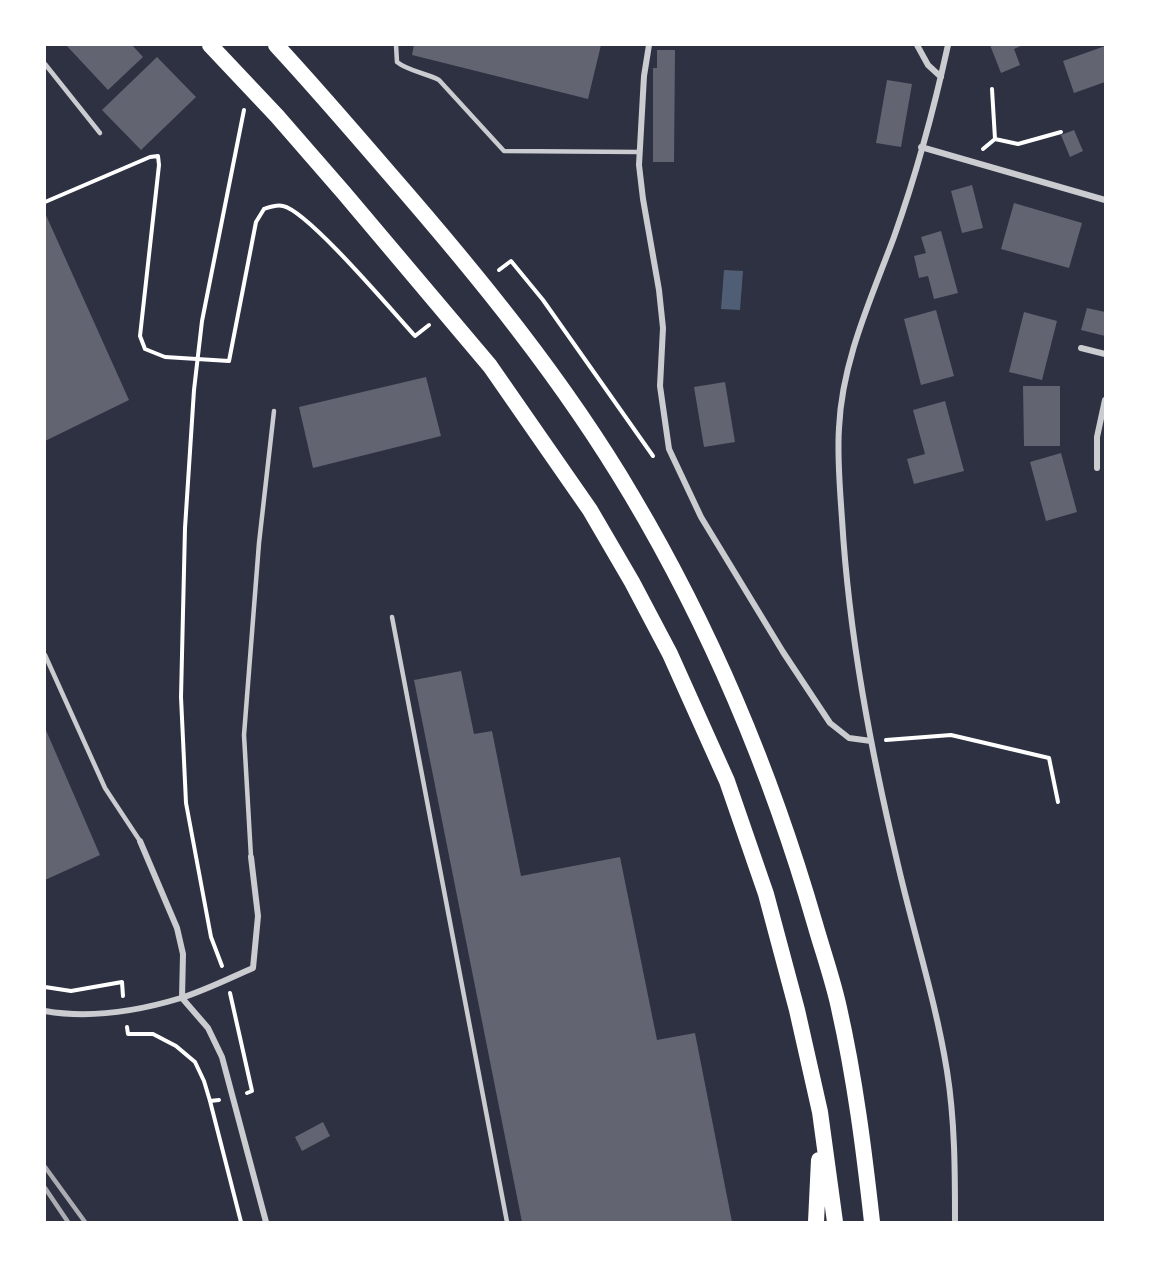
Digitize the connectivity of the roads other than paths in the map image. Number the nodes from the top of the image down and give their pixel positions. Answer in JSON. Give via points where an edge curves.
{"nodes":[{"id":1,"x":210,"y":45,"type":"edge"},
{"id":2,"x":276,"y":45,"type":"edge"},
{"id":3,"x":396,"y":45,"type":"edge"},
{"id":4,"x":650,"y":45,"type":"edge"},
{"id":5,"x":917,"y":45,"type":"edge"},
{"id":6,"x":948,"y":45,"type":"edge"},
{"id":7,"x":45,"y":64,"type":"edge"},
{"id":8,"x":941,"y":77,"type":"junction"},
{"id":9,"x":100,"y":133,"type":"dead end"},
{"id":10,"x":921,"y":147,"type":"junction"},
{"id":11,"x":639,"y":152,"type":"junction"},
{"id":12,"x":1105,"y":200,"type":"edge"},
{"id":13,"x":1081,"y":348,"type":"dead end"},
{"id":14,"x":1105,"y":354,"type":"edge"},
{"id":15,"x":1105,"y":400,"type":"edge"},
{"id":16,"x":274,"y":411,"type":"dead end"},
{"id":17,"x":1097,"y":468,"type":"dead end"},
{"id":18,"x":392,"y":617,"type":"dead end"},
{"id":19,"x":45,"y":655,"type":"edge"},
{"id":20,"x":871,"y":741,"type":"junction"},
{"id":21,"x":140,"y":841,"type":"joint"},
{"id":22,"x":251,"y":857,"type":"joint"},
{"id":23,"x":182,"y":998,"type":"junction"},
{"id":24,"x":45,"y":1011,"type":"edge"},
{"id":25,"x":820,"y":1112,"type":"junction"},
{"id":26,"x":266,"y":1222,"type":"edge"},
{"id":27,"x":507,"y":1222,"type":"edge"},
{"id":28,"x":816,"y":1222,"type":"edge"},
{"id":29,"x":835,"y":1222,"type":"edge"},
{"id":30,"x":872,"y":1222,"type":"edge"},
{"id":31,"x":956,"y":1222,"type":"edge"}],
"edges":[{"from":1,"to":25,"type":"highway","via":[[314,159],[490,366],[590,510],[632,582],[670,654],[727,781],[766,894]]},
{"from":2,"to":30,"type":"highway","via":[[465,260],[499,305],[631,494],[681,583],[726,679],[801,876],[841,1018],[860,1111]]},
{"from":3,"to":11,"type":"lane","via":[[401,66],[439,80],[504,151]]},
{"from":4,"to":11,"type":"street"},
{"from":5,"to":8,"type":"street","via":[[928,65]]},
{"from":6,"to":8,"type":"street"},
{"from":7,"to":9,"type":"lane"},
{"from":8,"to":10,"type":"street"},
{"from":10,"to":12,"type":"street"},
{"from":10,"to":20,"type":"street","via":[[907,199],[861,321],[839,429],[843,546]]},
{"from":11,"to":20,"type":"street","via":[[642,199],[663,328],[660,386],[669,449],[701,517],[830,723],[849,738]]},
{"from":13,"to":14,"type":"street"},
{"from":15,"to":17,"type":"street","via":[[1097,437]]},
{"from":16,"to":22,"type":"lane","via":[[244,735]]},
{"from":18,"to":27,"type":"lane"},
{"from":19,"to":21,"type":"lane","via":[[105,788]]},
{"from":20,"to":31,"type":"street","via":[[946,1064]]},
{"from":21,"to":23,"type":"street","via":[[177,928],[183,954]]},
{"from":22,"to":23,"type":"street","via":[[258,916],[253,968]]},
{"from":23,"to":24,"type":"street","via":[[87,1015]]},
{"from":23,"to":26,"type":"street","via":[[208,1028],[222,1057]]},
{"from":25,"to":28,"type":"highway"},
{"from":25,"to":29,"type":"highway"}]}
